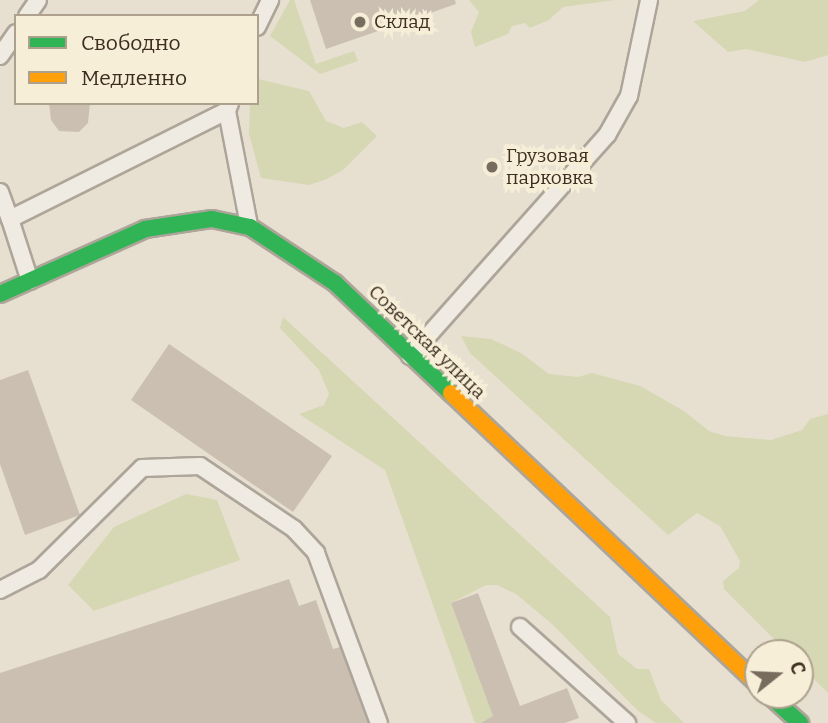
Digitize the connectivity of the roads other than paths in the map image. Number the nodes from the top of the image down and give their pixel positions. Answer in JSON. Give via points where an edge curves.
{"nodes":[{"id":1,"x":270,"y":0,"type":"edge"},
{"id":2,"x":649,"y":0,"type":"edge"},
{"id":3,"x":259,"y":23,"type":"edge"},
{"id":4,"x":14,"y":36,"type":"edge"},
{"id":5,"x":0,"y":56,"type":"edge"},
{"id":6,"x":229,"y":107,"type":"edge"},
{"id":7,"x":0,"y":192,"type":"edge"},
{"id":8,"x":10,"y":219,"type":"junction"},
{"id":9,"x":250,"y":227,"type":"junction"},
{"id":10,"x":30,"y":281,"type":"junction"},
{"id":11,"x":0,"y":294,"type":"edge"},
{"id":12,"x":410,"y":356,"type":"junction"},
{"id":13,"x":0,"y":590,"type":"edge"},
{"id":14,"x":520,"y":627,"type":"dead end"},
{"id":15,"x":744,"y":671,"type":"edge"},
{"id":16,"x":784,"y":709,"type":"edge"},
{"id":17,"x":379,"y":723,"type":"edge"},
{"id":18,"x":626,"y":723,"type":"edge"},
{"id":19,"x":800,"y":723,"type":"edge"}],
"edges":[{"from":1,"to":3,"type":"lane"},
{"from":2,"to":12,"type":"lane","via":[[629,96],[607,135]]},
{"from":4,"to":5,"type":"lane"},
{"from":6,"to":8,"type":"lane"},
{"from":6,"to":9,"type":"lane"},
{"from":7,"to":8,"type":"lane"},
{"from":8,"to":10,"type":"lane"},
{"from":9,"to":10,"type":"main road","name":"Советская улица","via":[[212,219],[145,229]]},
{"from":9,"to":12,"type":"main road","name":"Советская улица","via":[[335,283]]},
{"from":10,"to":11,"type":"main road","name":"Советская улица"},
{"from":12,"to":15,"type":"main road","name":"Советская улица"},
{"from":13,"to":17,"type":"lane","via":[[39,570],[142,468],[200,466],[294,529],[316,553]]},
{"from":14,"to":18,"type":"lane"},
{"from":16,"to":19,"type":"main road"}]}
